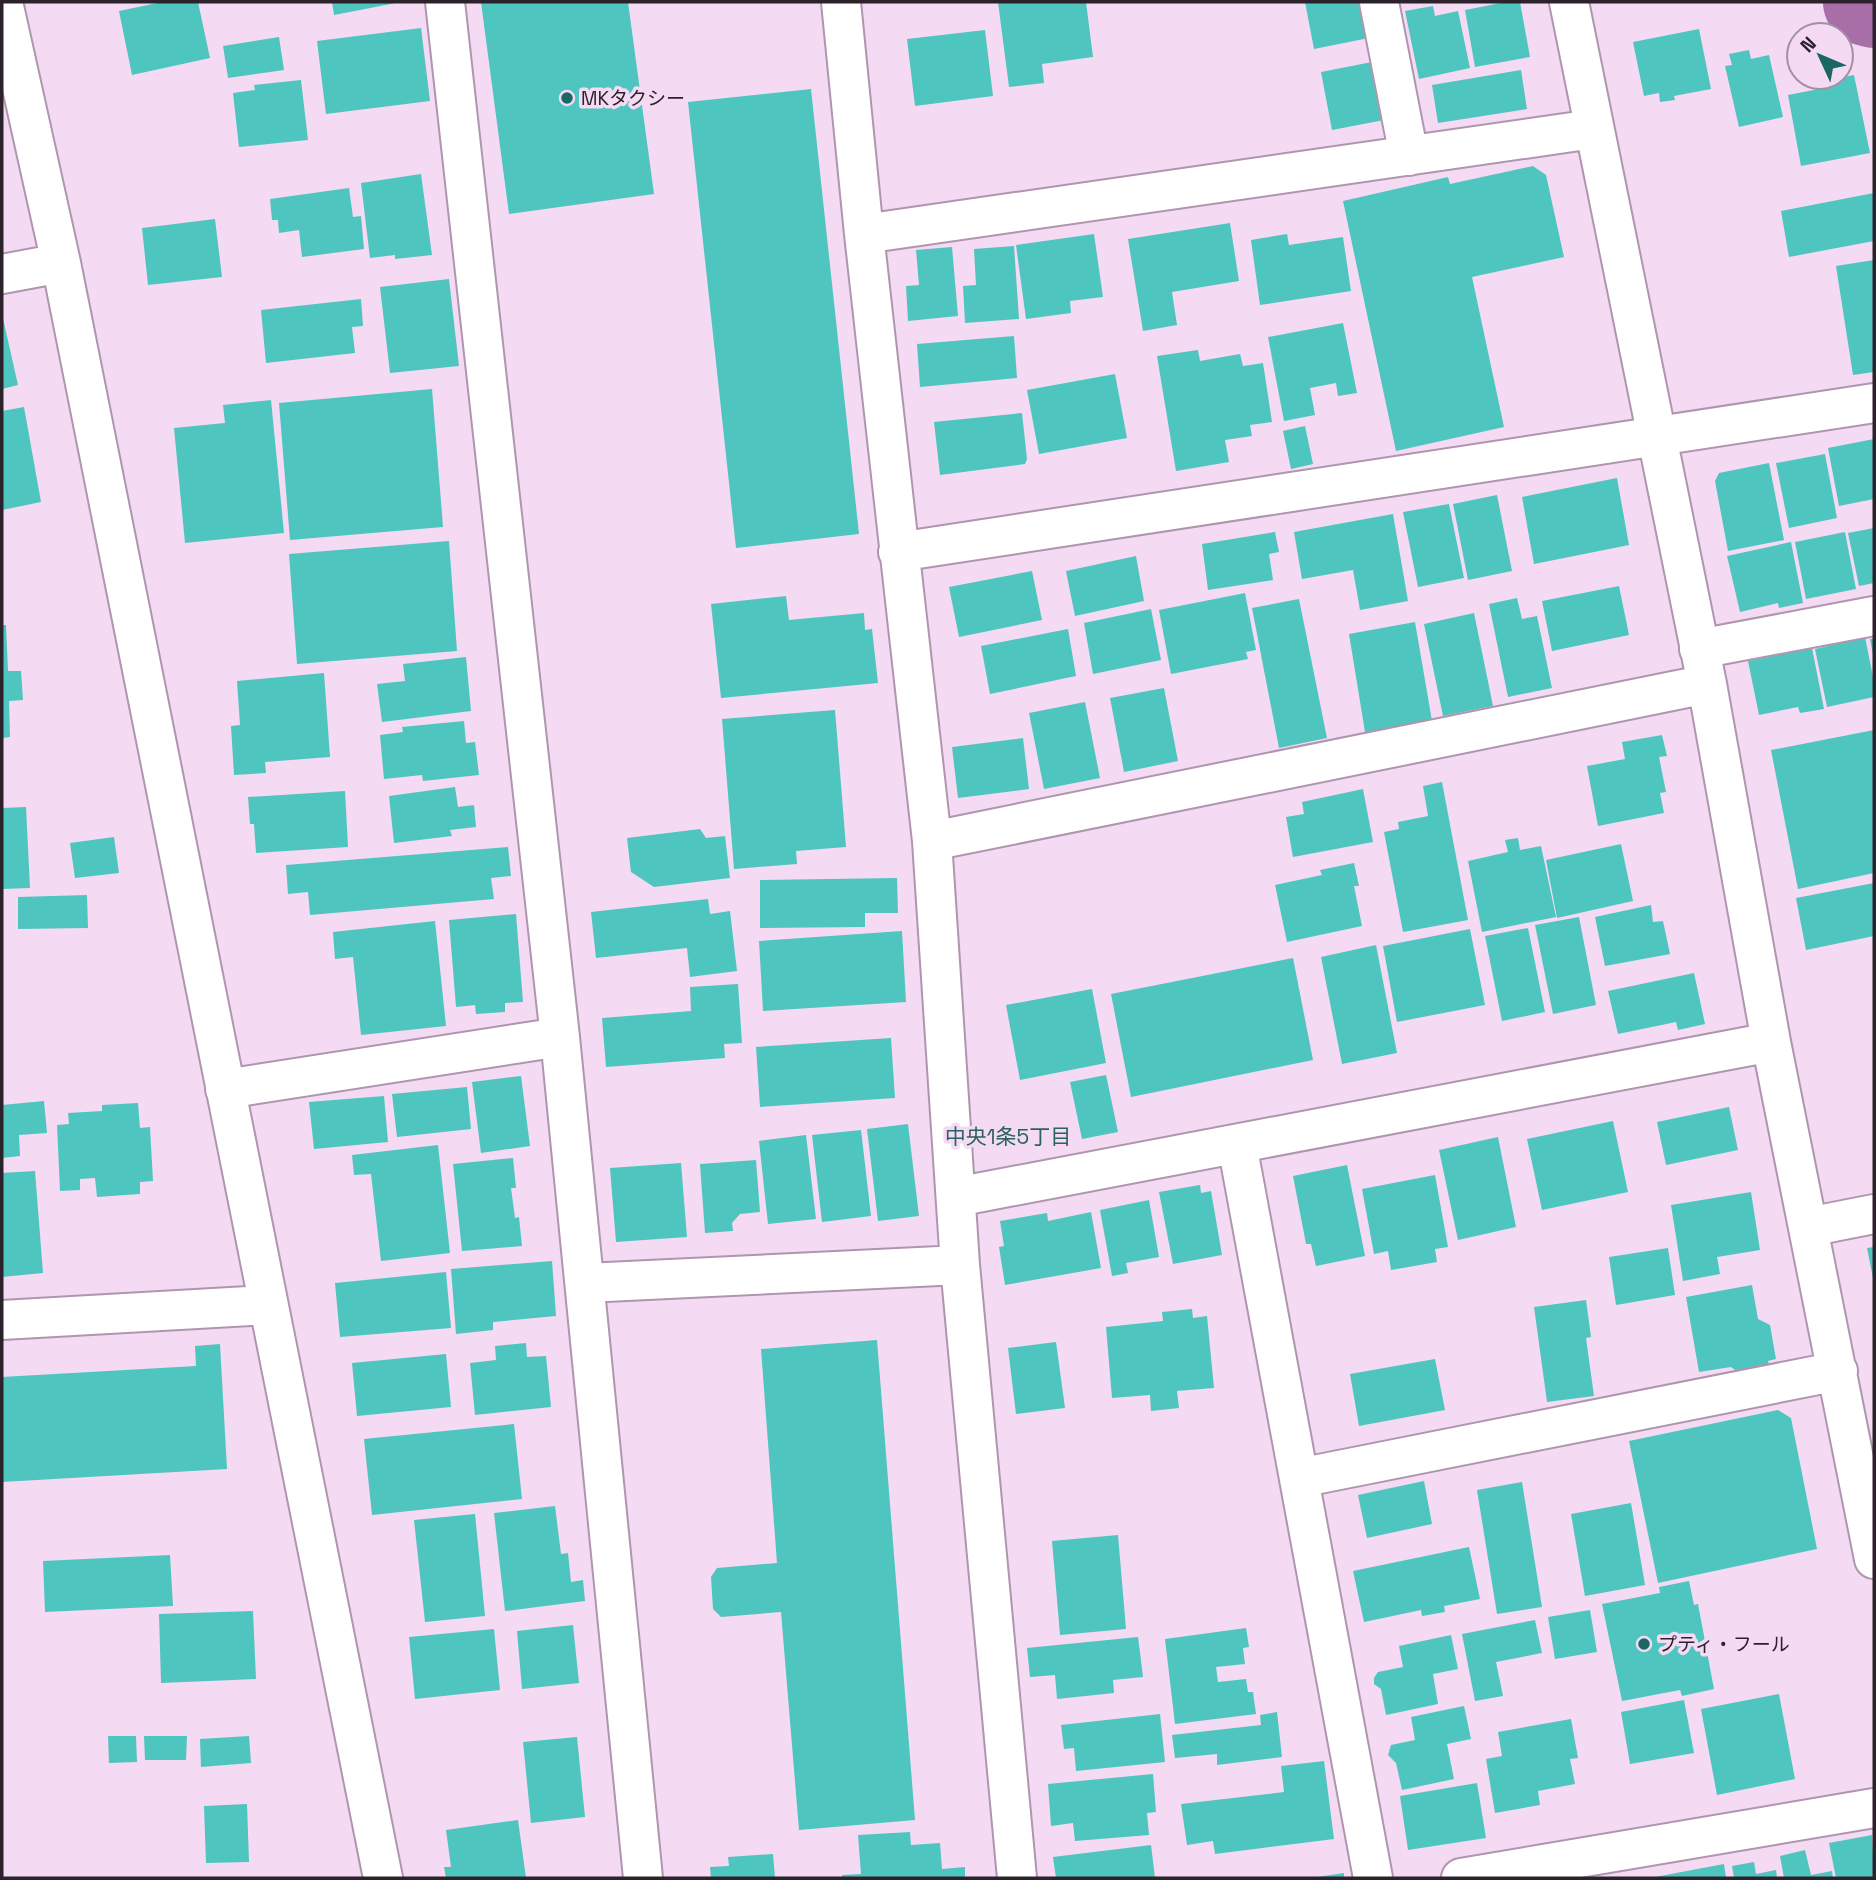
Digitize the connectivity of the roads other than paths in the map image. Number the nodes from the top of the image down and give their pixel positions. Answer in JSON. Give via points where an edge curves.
{"nodes":[{"id":1,"x":3,"y":2,"type":"edge"},
{"id":2,"x":445,"y":2,"type":"edge"},
{"id":3,"x":841,"y":2,"type":"edge"},
{"id":4,"x":1379,"y":2,"type":"edge"},
{"id":5,"x":1569,"y":2,"type":"edge"},
{"id":6,"x":1593,"y":129,"type":"junction"},
{"id":7,"x":1409,"y":156,"type":"junction"},
{"id":8,"x":863,"y":234,"type":"junction"},
{"id":9,"x":61,"y":264,"type":"junction"},
{"id":10,"x":2,"y":274,"type":"edge"},
{"id":11,"x":1874,"y":403,"type":"edge"},
{"id":12,"x":1656,"y":438,"type":"junction"},
{"id":13,"x":898,"y":552,"type":"junction"},
{"id":14,"x":1874,"y":616,"type":"edge"},
{"id":15,"x":1703,"y":667,"type":"junction"},
{"id":16,"x":932,"y":841,"type":"junction"},
{"id":17,"x":560,"y":1037,"type":"junction"},
{"id":18,"x":1771,"y":1042,"type":"junction"},
{"id":19,"x":225,"y":1088,"type":"junction"},
{"id":20,"x":1237,"y":1144,"type":"junction"},
{"id":21,"x":956,"y":1197,"type":"junction"},
{"id":22,"x":1874,"y":1214,"type":"edge"},
{"id":23,"x":1808,"y":1227,"type":"junction"},
{"id":24,"x":960,"y":1265,"type":"junction"},
{"id":25,"x":585,"y":1283,"type":"junction"},
{"id":26,"x":267,"y":1305,"type":"junction"},
{"id":27,"x":2,"y":1320,"type":"edge"},
{"id":28,"x":1838,"y":1371,"type":"junction"},
{"id":29,"x":1299,"y":1478,"type":"junction"},
{"id":30,"x":1874,"y":1559,"type":"edge"},
{"id":31,"x":1874,"y":1808,"type":"edge"},
{"id":32,"x":383,"y":1878,"type":"edge"},
{"id":33,"x":643,"y":1878,"type":"edge"},
{"id":34,"x":1017,"y":1878,"type":"edge"},
{"id":35,"x":1373,"y":1878,"type":"edge"},
{"id":36,"x":1461,"y":1878,"type":"edge"}],
"edges":[{"from":1,"to":9,"type":"street"},
{"from":2,"to":17,"type":"street"},
{"from":3,"to":8,"type":"street"},
{"from":4,"to":7,"type":"street"},
{"from":5,"to":6,"type":"street"},
{"from":6,"to":7,"type":"street"},
{"from":6,"to":12,"type":"street"},
{"from":7,"to":8,"type":"street"},
{"from":8,"to":13,"type":"street"},
{"from":9,"to":10,"type":"street"},
{"from":9,"to":19,"type":"street"},
{"from":11,"to":12,"type":"street"},
{"from":12,"to":13,"type":"street"},
{"from":12,"to":15,"type":"street"},
{"from":13,"to":16,"type":"street"},
{"from":14,"to":15,"type":"street"},
{"from":15,"to":16,"type":"street"},
{"from":15,"to":18,"type":"street"},
{"from":16,"to":21,"type":"street"},
{"from":17,"to":19,"type":"street"},
{"from":17,"to":25,"type":"street"},
{"from":18,"to":20,"type":"street"},
{"from":18,"to":23,"type":"street"},
{"from":19,"to":26,"type":"street"},
{"from":20,"to":21,"type":"street"},
{"from":20,"to":29,"type":"street"},
{"from":21,"to":24,"type":"street"},
{"from":22,"to":23,"type":"street"},
{"from":23,"to":28,"type":"street"},
{"from":24,"to":25,"type":"street"},
{"from":24,"to":34,"type":"street"},
{"from":25,"to":33,"type":"street"},
{"from":26,"to":27,"type":"street"},
{"from":26,"to":32,"type":"street"},
{"from":28,"to":29,"type":"street"},
{"from":28,"to":30,"type":"street"},
{"from":29,"to":35,"type":"street"},
{"from":31,"to":36,"type":"street"}]}
